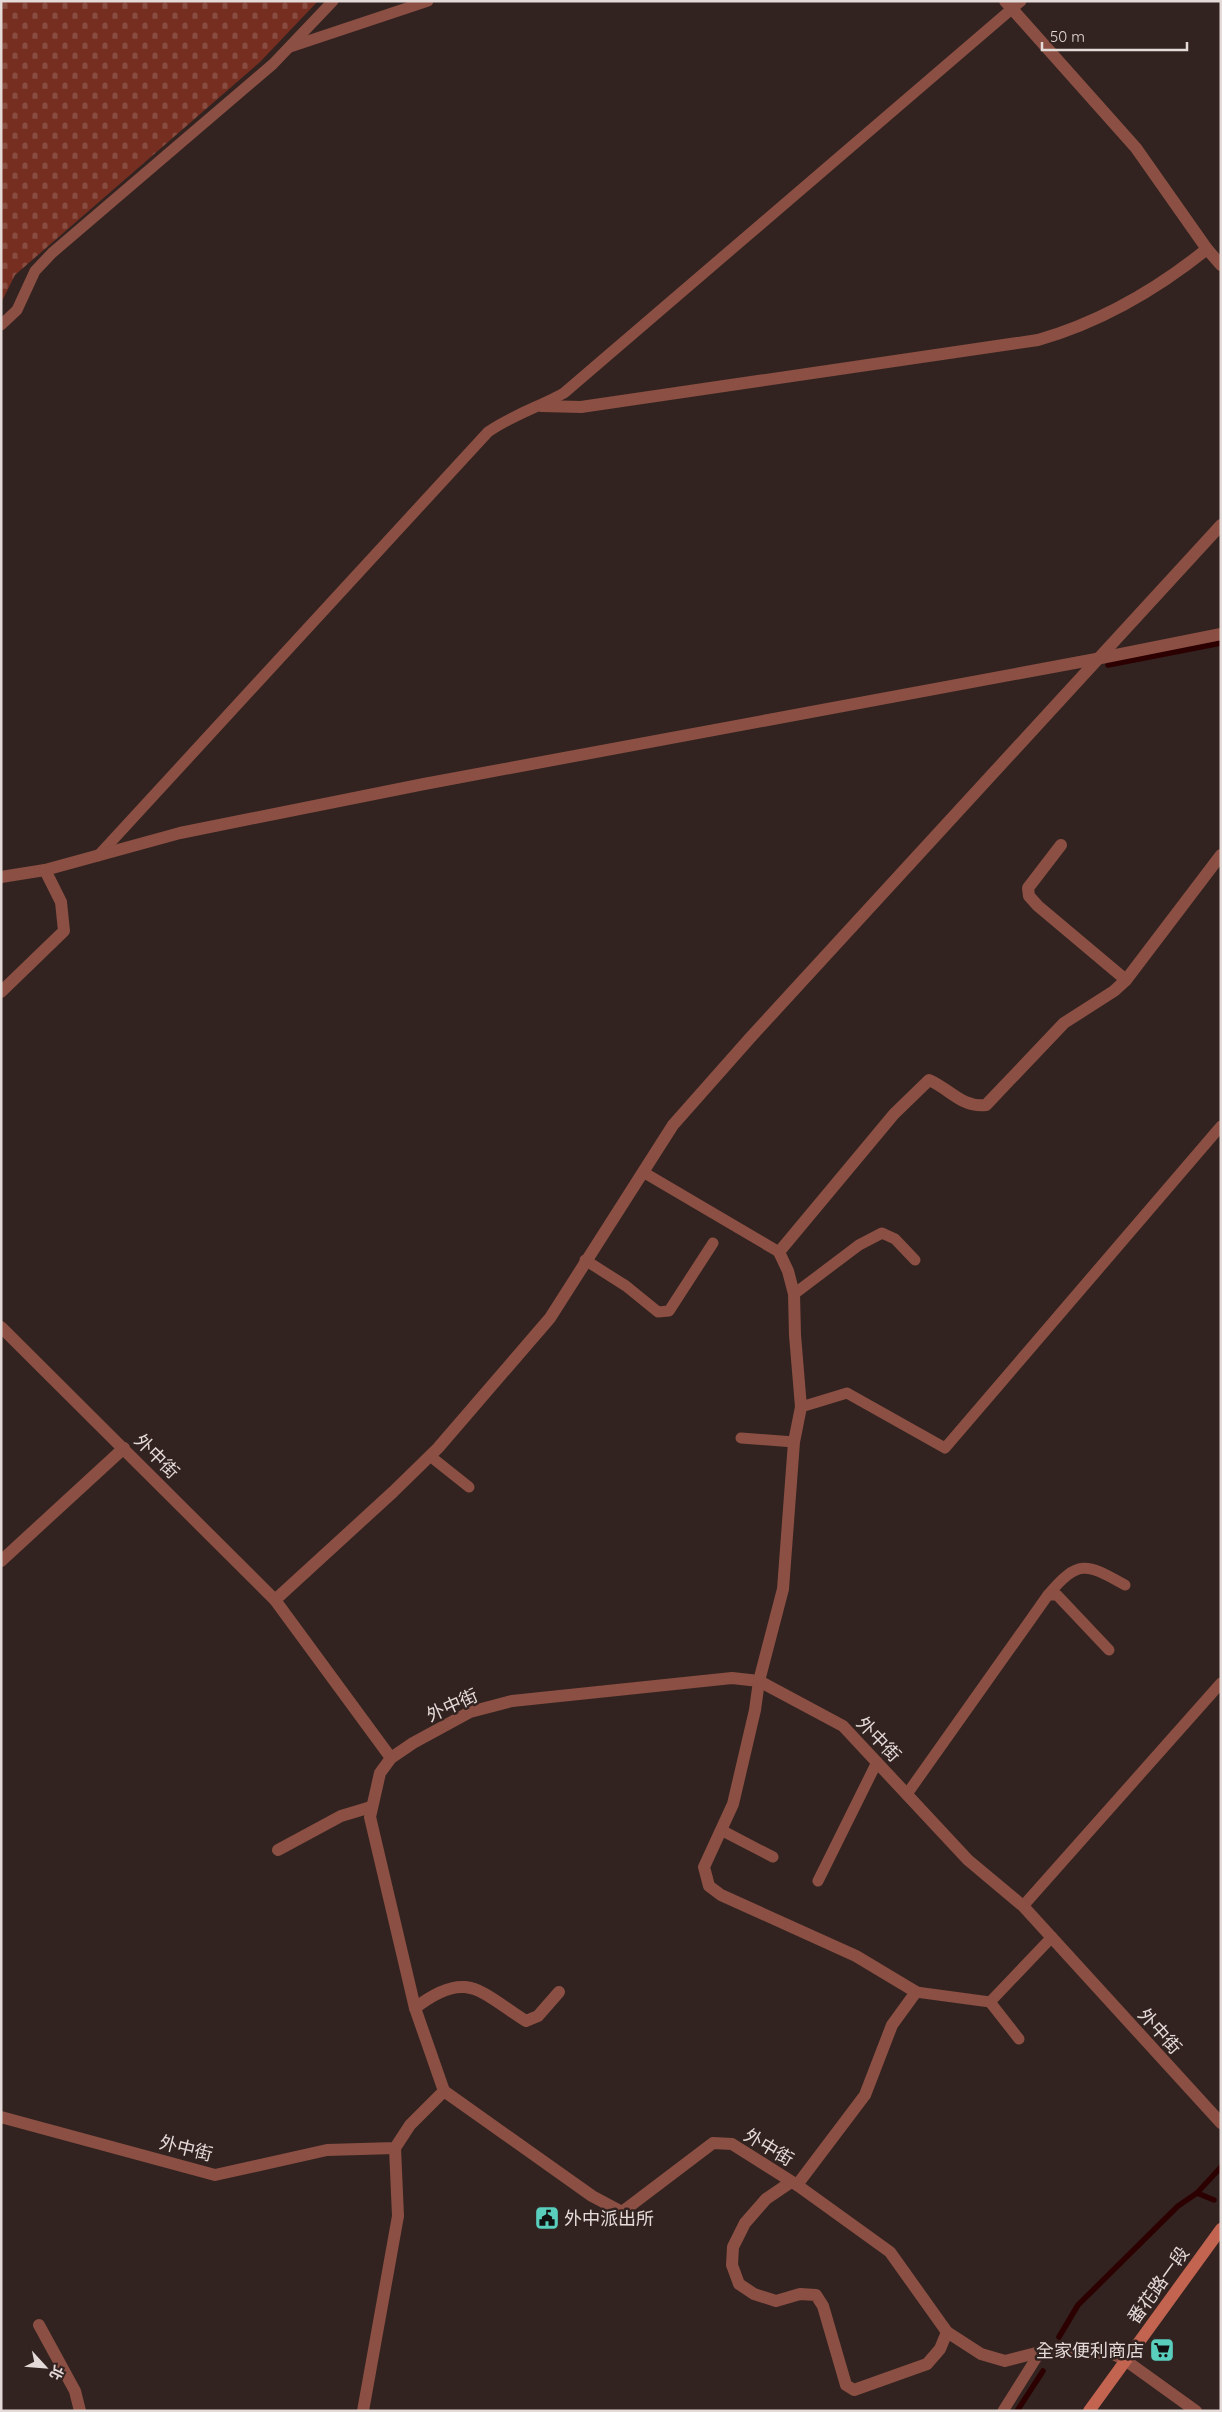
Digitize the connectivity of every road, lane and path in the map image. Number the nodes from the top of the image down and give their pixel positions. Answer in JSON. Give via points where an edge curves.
{"nodes":[{"id":1,"x":333,"y":1,"type":"edge"},
{"id":2,"x":428,"y":1,"type":"edge"},
{"id":3,"x":1012,"y":4,"type":"edge"},
{"id":4,"x":289,"y":48,"type":"junction"},
{"id":5,"x":1207,"y":249,"type":"junction"},
{"id":6,"x":1221,"y":265,"type":"edge"},
{"id":7,"x":1,"y":325,"type":"edge"},
{"id":8,"x":541,"y":406,"type":"junction"},
{"id":9,"x":1221,"y":525,"type":"edge"},
{"id":10,"x":1221,"y":634,"type":"edge"},
{"id":11,"x":1096,"y":659,"type":"junction"},
{"id":12,"x":1061,"y":845,"type":"dead end"},
{"id":13,"x":1221,"y":855,"type":"edge"},
{"id":14,"x":98,"y":856,"type":"junction"},
{"id":15,"x":45,"y":870,"type":"junction"},
{"id":16,"x":1,"y":877,"type":"edge"},
{"id":17,"x":1126,"y":980,"type":"junction"},
{"id":18,"x":1,"y":992,"type":"edge"},
{"id":19,"x":1221,"y":1126,"type":"edge"},
{"id":20,"x":643,"y":1172,"type":"junction"},
{"id":21,"x":713,"y":1243,"type":"dead end"},
{"id":22,"x":779,"y":1252,"type":"junction"},
{"id":23,"x":585,"y":1260,"type":"junction"},
{"id":24,"x":915,"y":1260,"type":"dead end"},
{"id":25,"x":794,"y":1294,"type":"junction"},
{"id":26,"x":1,"y":1326,"type":"edge"},
{"id":27,"x":801,"y":1407,"type":"junction"},
{"id":28,"x":741,"y":1438,"type":"dead end"},
{"id":29,"x":794,"y":1442,"type":"junction"},
{"id":30,"x":124,"y":1448,"type":"junction"},
{"id":31,"x":430,"y":1456,"type":"junction"},
{"id":32,"x":470,"y":1487,"type":"dead end"},
{"id":33,"x":1,"y":1561,"type":"edge"},
{"id":34,"x":1126,"y":1585,"type":"dead end"},
{"id":35,"x":1048,"y":1594,"type":"junction"},
{"id":36,"x":275,"y":1600,"type":"junction"},
{"id":37,"x":1110,"y":1650,"type":"dead end"},
{"id":38,"x":759,"y":1681,"type":"junction"},
{"id":39,"x":1221,"y":1683,"type":"edge"},
{"id":40,"x":391,"y":1758,"type":"junction"},
{"id":41,"x":877,"y":1762,"type":"junction"},
{"id":42,"x":907,"y":1794,"type":"junction"},
{"id":43,"x":371,"y":1807,"type":"junction"},
{"id":44,"x":721,"y":1830,"type":"junction"},
{"id":45,"x":278,"y":1850,"type":"dead end"},
{"id":46,"x":773,"y":1857,"type":"dead end"},
{"id":47,"x":818,"y":1881,"type":"dead end"},
{"id":48,"x":1023,"y":1906,"type":"junction"},
{"id":49,"x":1052,"y":1937,"type":"junction"},
{"id":50,"x":559,"y":1992,"type":"dead end"},
{"id":51,"x":916,"y":1992,"type":"junction"},
{"id":52,"x":990,"y":2002,"type":"junction"},
{"id":53,"x":415,"y":2008,"type":"junction"},
{"id":54,"x":1019,"y":2039,"type":"dead end"},
{"id":55,"x":444,"y":2092,"type":"junction"},
{"id":56,"x":1,"y":2117,"type":"edge"},
{"id":57,"x":1221,"y":2123,"type":"edge"},
{"id":58,"x":395,"y":2148,"type":"junction"},
{"id":59,"x":794,"y":2183,"type":"junction"},
{"id":60,"x":1221,"y":2229,"type":"edge"},
{"id":61,"x":39,"y":2325,"type":"dead end"},
{"id":62,"x":947,"y":2332,"type":"junction"},
{"id":63,"x":1040,"y":2352,"type":"junction"},
{"id":64,"x":1125,"y":2360,"type":"junction"},
{"id":65,"x":80,"y":2411,"type":"edge"},
{"id":66,"x":363,"y":2411,"type":"edge"},
{"id":67,"x":1003,"y":2411,"type":"edge"},
{"id":68,"x":1089,"y":2411,"type":"edge"},
{"id":69,"x":1196,"y":2411,"type":"edge"}],
"edges":[{"from":1,"to":4,"type":"lane"},
{"from":2,"to":4,"type":"lane"},
{"from":3,"to":5,"type":"street","via":[[1136,148]]},
{"from":3,"to":8,"type":"lane","via":[[564,393]]},
{"from":4,"to":7,"type":"lane","via":[[52,254],[35,271],[17,310]]},
{"from":5,"to":6,"type":"street"},
{"from":5,"to":8,"type":"street","via":[[1174,276],[1120,307],[1070,331],[1038,340],[581,408]]},
{"from":8,"to":14,"type":"lane","via":[[509,418],[488,432]]},
{"from":9,"to":11,"type":"street"},
{"from":10,"to":11,"type":"street"},
{"from":11,"to":14,"type":"street","via":[[424,784],[180,833]]},
{"from":11,"to":20,"type":"street","via":[[673,1125]]},
{"from":12,"to":17,"type":"street","via":[[1028,888],[1029,896]]},
{"from":13,"to":17,"type":"street"},
{"from":14,"to":15,"type":"street"},
{"from":15,"to":16,"type":"street"},
{"from":15,"to":18,"type":"street","via":[[61,902],[64,931]]},
{"from":17,"to":22,"type":"street","via":[[1064,1023],[986,1105],[963,1102],[929,1080],[894,1114]]},
{"from":19,"to":27,"type":"lane","via":[[945,1448],[847,1393]]},
{"from":20,"to":22,"type":"lane"},
{"from":20,"to":23,"type":"street"},
{"from":21,"to":23,"type":"lane","via":[[669,1311],[658,1312],[626,1286]]},
{"from":22,"to":25,"type":"street"},
{"from":23,"to":31,"type":"street","via":[[550,1318]]},
{"from":24,"to":25,"type":"lane","via":[[895,1239],[882,1233],[858,1246]]},
{"from":25,"to":27,"type":"street"},
{"from":26,"to":30,"type":"street","name":"外中街"},
{"from":27,"to":29,"type":"street"},
{"from":28,"to":29,"type":"lane"},
{"from":29,"to":38,"type":"street","via":[[783,1589]]},
{"from":30,"to":33,"type":"street"},
{"from":30,"to":36,"type":"street","name":"外中街"},
{"from":31,"to":32,"type":"lane"},
{"from":31,"to":36,"type":"street"},
{"from":34,"to":35,"type":"lane","via":[[1096,1569],[1080,1567],[1061,1579]]},
{"from":35,"to":37,"type":"lane","via":[[1056,1595]]},
{"from":35,"to":42,"type":"lane"},
{"from":36,"to":40,"type":"street","name":"外中街"},
{"from":38,"to":40,"type":"street","name":"外中街","via":[[732,1678],[512,1701],[470,1712],[413,1742]]},
{"from":38,"to":41,"type":"street","name":"外中街","via":[[843,1726]]},
{"from":38,"to":44,"type":"street","via":[[733,1804]]},
{"from":39,"to":48,"type":"lane"},
{"from":40,"to":43,"type":"street","name":"外中街","via":[[380,1773]]},
{"from":41,"to":42,"type":"street","name":"外中街"},
{"from":41,"to":47,"type":"lane"},
{"from":42,"to":48,"type":"street","name":"外中街","via":[[968,1860]]},
{"from":43,"to":45,"type":"street","via":[[341,1816]]},
{"from":43,"to":53,"type":"street","name":"外中街","via":[[370,1817]]},
{"from":44,"to":46,"type":"lane"},
{"from":44,"to":51,"type":"street","via":[[704,1867],[709,1886],[721,1895],[856,1956]]},
{"from":48,"to":49,"type":"street","name":"外中街"},
{"from":49,"to":52,"type":"lane"},
{"from":49,"to":57,"type":"street","name":"外中街"},
{"from":50,"to":53,"type":"street","via":[[538,2016],[526,2021],[477,1988],[459,1986],[433,1995]]},
{"from":51,"to":52,"type":"lane"},
{"from":51,"to":59,"type":"street","via":[[892,2025],[865,2095]]},
{"from":52,"to":54,"type":"lane"},
{"from":53,"to":55,"type":"street","name":"外中街"},
{"from":55,"to":58,"type":"street","via":[[410,2125]]},
{"from":55,"to":59,"type":"street","name":"外中街","via":[[592,2196],[622,2212],[713,2143],[732,2144]]},
{"from":56,"to":58,"type":"street","name":"外中街","via":[[215,2175],[327,2150]]},
{"from":58,"to":66,"type":"street","via":[[398,2216]]},
{"from":59,"to":62,"type":"street","name":"外中街","via":[[890,2252]]},
{"from":59,"to":62,"type":"street","via":[[766,2199],[744,2223],[733,2247],[732,2264],[739,2284],[754,2294],[776,2301],[800,2294],[816,2295],[823,2306],[846,2385],[854,2390],[927,2364],[940,2350]]},
{"from":60,"to":64,"type":"main road","name":"番花路一段"},
{"from":61,"to":65,"type":"street","via":[[75,2391]]},
{"from":62,"to":63,"type":"street","name":"外中街","via":[[982,2354],[1005,2361]]},
{"from":63,"to":64,"type":"street","name":"外中街","via":[[1111,2353]]},
{"from":63,"to":67,"type":"lane"},
{"from":64,"to":68,"type":"main road","name":"番花路一段"},
{"from":64,"to":69,"type":"street","name":"外中街"}]}
